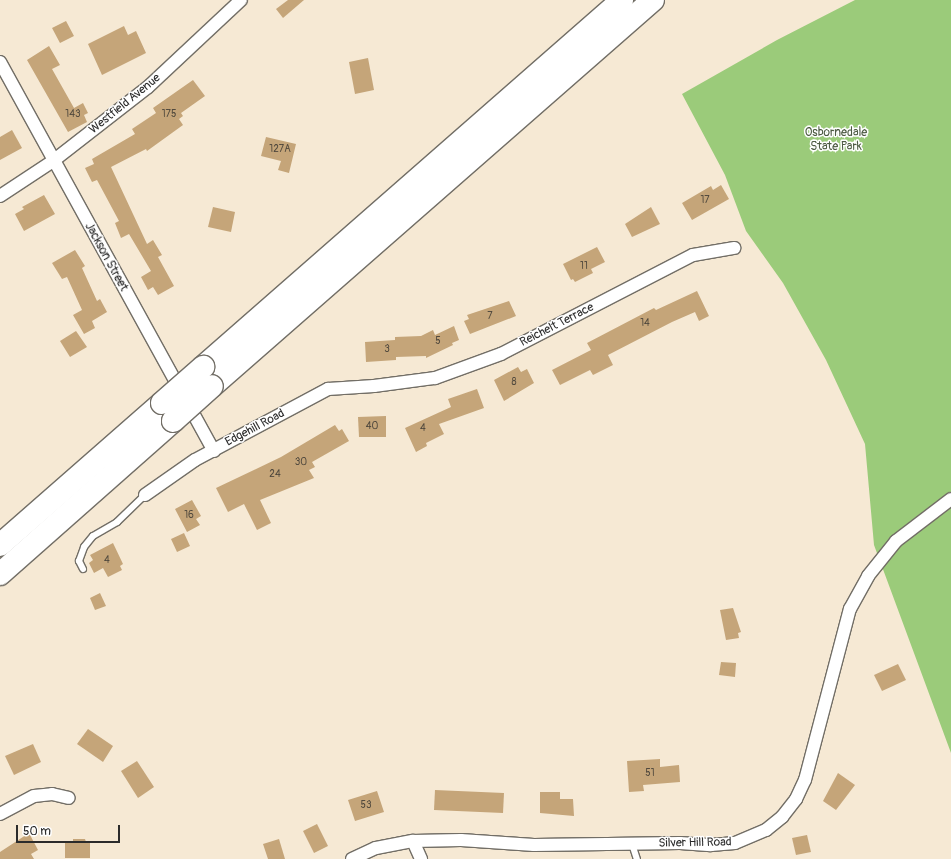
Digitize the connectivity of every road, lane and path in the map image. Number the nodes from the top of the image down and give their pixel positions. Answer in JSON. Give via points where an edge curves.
{"nodes":[{"id":1,"x":241,"y":0,"type":"edge"},
{"id":2,"x":616,"y":0,"type":"edge"},
{"id":3,"x":622,"y":0,"type":"edge"},
{"id":4,"x":653,"y":0,"type":"edge"},
{"id":5,"x":601,"y":18,"type":"junction"},
{"id":6,"x":0,"y":62,"type":"edge"},
{"id":7,"x":53,"y":161,"type":"junction"},
{"id":8,"x":0,"y":196,"type":"edge"},
{"id":9,"x":734,"y":248,"type":"dead end"},
{"id":10,"x":208,"y":376,"type":"junction"},
{"id":11,"x":374,"y":386,"type":"joint"},
{"id":12,"x":168,"y":412,"type":"junction"},
{"id":13,"x":214,"y":451,"type":"junction"},
{"id":14,"x":145,"y":495,"type":"joint"},
{"id":15,"x":951,"y":499,"type":"edge"},
{"id":16,"x":0,"y":545,"type":"edge"},
{"id":17,"x":83,"y":569,"type":"dead end"},
{"id":18,"x":0,"y":574,"type":"edge"},
{"id":19,"x":69,"y":798,"type":"dead end"},
{"id":20,"x":0,"y":814,"type":"edge"},
{"id":21,"x":413,"y":841,"type":"junction"},
{"id":22,"x":632,"y":844,"type":"junction"},
{"id":23,"x":352,"y":859,"type":"edge"},
{"id":24,"x":421,"y":859,"type":"edge"},
{"id":25,"x":637,"y":859,"type":"edge"}],
"edges":[{"from":1,"to":7,"type":"street","name":"Westfield Avenue","via":[[148,86]]},
{"from":2,"to":5,"type":"highway"},
{"from":3,"to":5,"type":"highway"},
{"from":4,"to":10,"type":"highway"},
{"from":5,"to":10,"type":"highway"},
{"from":6,"to":7,"type":"street","name":"Jackson Street"},
{"from":7,"to":8,"type":"street","name":"Westfield Avenue"},
{"from":7,"to":13,"type":"street","name":"Jackson Street"},
{"from":9,"to":11,"type":"street","name":"Reichelt Terrace","via":[[693,255],[501,354],[435,378]]},
{"from":10,"to":12,"type":"highway","bridge":true},
{"from":11,"to":13,"type":"street","name":"Edgehill Road","via":[[328,389]]},
{"from":12,"to":16,"type":"highway"},
{"from":12,"to":18,"type":"highway"},
{"from":13,"to":14,"type":"street","name":"Edgehill Road","via":[[195,460]]},
{"from":14,"to":17,"type":"lane","via":[[117,522],[93,536],[84,547],[79,561]]},
{"from":15,"to":22,"type":"street","name":"Silver Hill Road","via":[[896,541],[868,576],[850,609],[805,780],[796,799],[782,817],[766,830],[735,843]]},
{"from":19,"to":20,"type":"street","via":[[52,794],[34,796]]},
{"from":21,"to":22,"type":"street","name":"Silver Hill Road","via":[[461,840],[534,845]]},
{"from":21,"to":23,"type":"street","name":"Silver Hill Road","via":[[387,845]]},
{"from":21,"to":24,"type":"street"},
{"from":22,"to":25,"type":"lane"}]}
